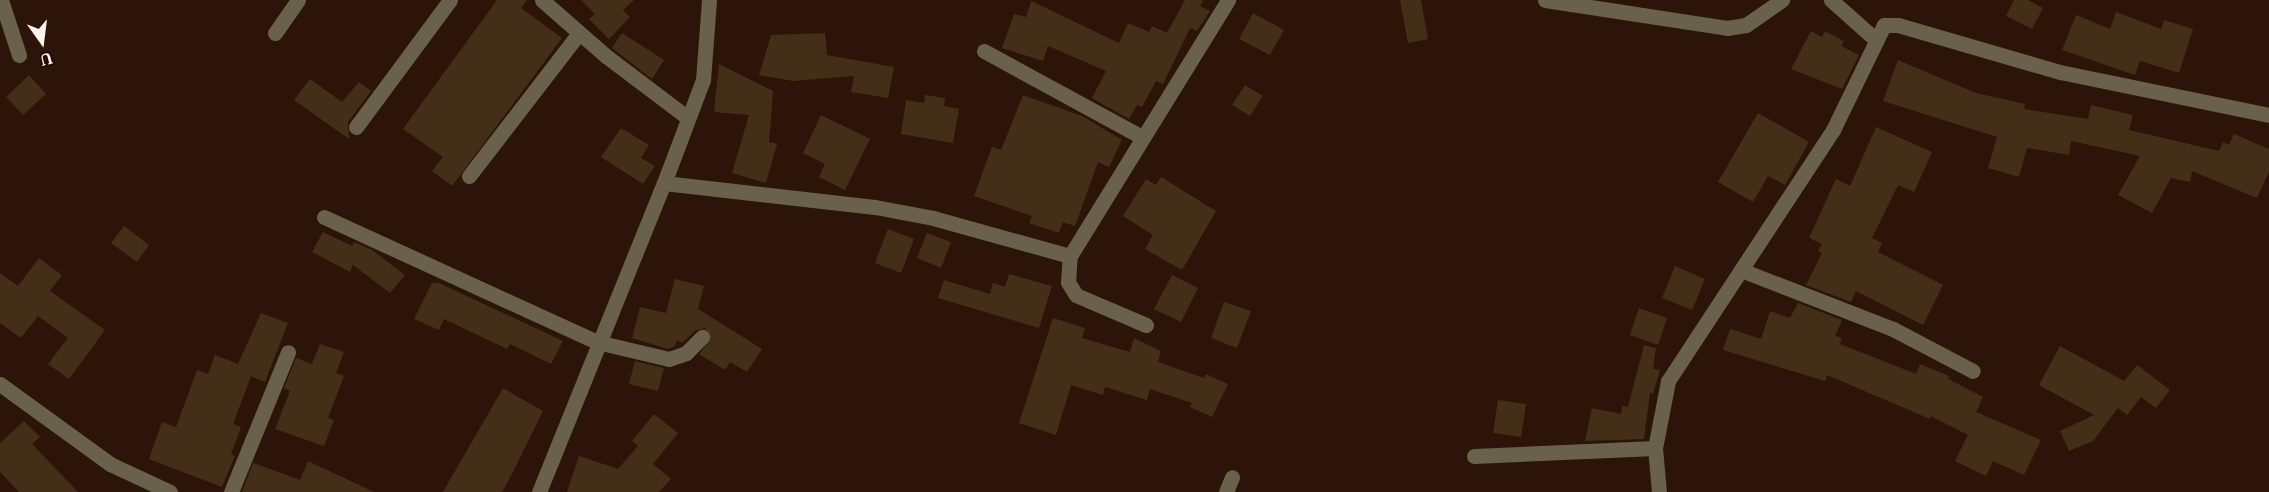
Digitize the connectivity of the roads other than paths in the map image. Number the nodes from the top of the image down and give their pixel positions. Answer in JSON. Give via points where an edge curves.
{"nodes":[{"id":1,"x":1,"y":0,"type":"edge"},
{"id":2,"x":298,"y":0,"type":"edge"},
{"id":3,"x":450,"y":0,"type":"edge"},
{"id":4,"x":542,"y":0,"type":"edge"},
{"id":5,"x":709,"y":0,"type":"edge"},
{"id":6,"x":1228,"y":0,"type":"edge"},
{"id":7,"x":1545,"y":0,"type":"edge"},
{"id":8,"x":1782,"y":0,"type":"edge"},
{"id":9,"x":1831,"y":0,"type":"edge"},
{"id":10,"x":275,"y":33,"type":"dead end"},
{"id":11,"x":579,"y":33,"type":"junction"},
{"id":12,"x":1875,"y":39,"type":"junction"},
{"id":13,"x":984,"y":51,"type":"dead end"},
{"id":14,"x":19,"y":55,"type":"dead end"},
{"id":15,"x":2269,"y":115,"type":"edge"},
{"id":16,"x":688,"y":118,"type":"junction"},
{"id":17,"x":356,"y":127,"type":"dead end"},
{"id":18,"x":1142,"y":137,"type":"junction"},
{"id":19,"x":469,"y":176,"type":"dead end"},
{"id":20,"x":664,"y":183,"type":"junction"},
{"id":21,"x":324,"y":217,"type":"dead end"},
{"id":22,"x":1070,"y":256,"type":"junction"},
{"id":23,"x":1742,"y":270,"type":"junction"},
{"id":24,"x":1146,"y":325,"type":"dead end"},
{"id":25,"x":702,"y":337,"type":"dead end"},
{"id":26,"x":597,"y":342,"type":"junction"},
{"id":27,"x":288,"y":352,"type":"dead end"},
{"id":28,"x":1973,"y":371,"type":"dead end"},
{"id":29,"x":0,"y":384,"type":"edge"},
{"id":30,"x":1655,"y":448,"type":"junction"},
{"id":31,"x":1474,"y":456,"type":"dead end"},
{"id":32,"x":1232,"y":477,"type":"dead end"},
{"id":33,"x":170,"y":492,"type":"edge"},
{"id":34,"x":231,"y":492,"type":"edge"},
{"id":35,"x":539,"y":492,"type":"edge"},
{"id":36,"x":1227,"y":492,"type":"edge"},
{"id":37,"x":1659,"y":492,"type":"edge"}],
"edges":[{"from":1,"to":14,"type":"street"},
{"from":2,"to":10,"type":"street"},
{"from":3,"to":17,"type":"street"},
{"from":4,"to":11,"type":"street"},
{"from":5,"to":16,"type":"street","via":[[703,80]]},
{"from":6,"to":18,"type":"street"},
{"from":7,"to":8,"type":"street","via":[[1727,28],[1746,25]]},
{"from":9,"to":12,"type":"street"},
{"from":11,"to":16,"type":"street"},
{"from":11,"to":19,"type":"street"},
{"from":12,"to":15,"type":"street","via":[[1884,25],[1898,25],[2060,72]]},
{"from":12,"to":23,"type":"street","via":[[1833,130]]},
{"from":13,"to":18,"type":"street"},
{"from":16,"to":20,"type":"street"},
{"from":18,"to":22,"type":"street"},
{"from":20,"to":22,"type":"street","via":[[875,207],[933,218]]},
{"from":20,"to":26,"type":"street"},
{"from":21,"to":26,"type":"street"},
{"from":22,"to":24,"type":"street","via":[[1068,282],[1077,295]]},
{"from":23,"to":28,"type":"street","via":[[1893,329]]},
{"from":23,"to":30,"type":"street","via":[[1668,381]]},
{"from":25,"to":26,"type":"street","via":[[686,353],[669,359]]},
{"from":26,"to":35,"type":"street"},
{"from":27,"to":34,"type":"street"},
{"from":29,"to":33,"type":"street","via":[[110,464]]},
{"from":30,"to":31,"type":"street"},
{"from":30,"to":37,"type":"street"},
{"from":32,"to":36,"type":"street"}]}
